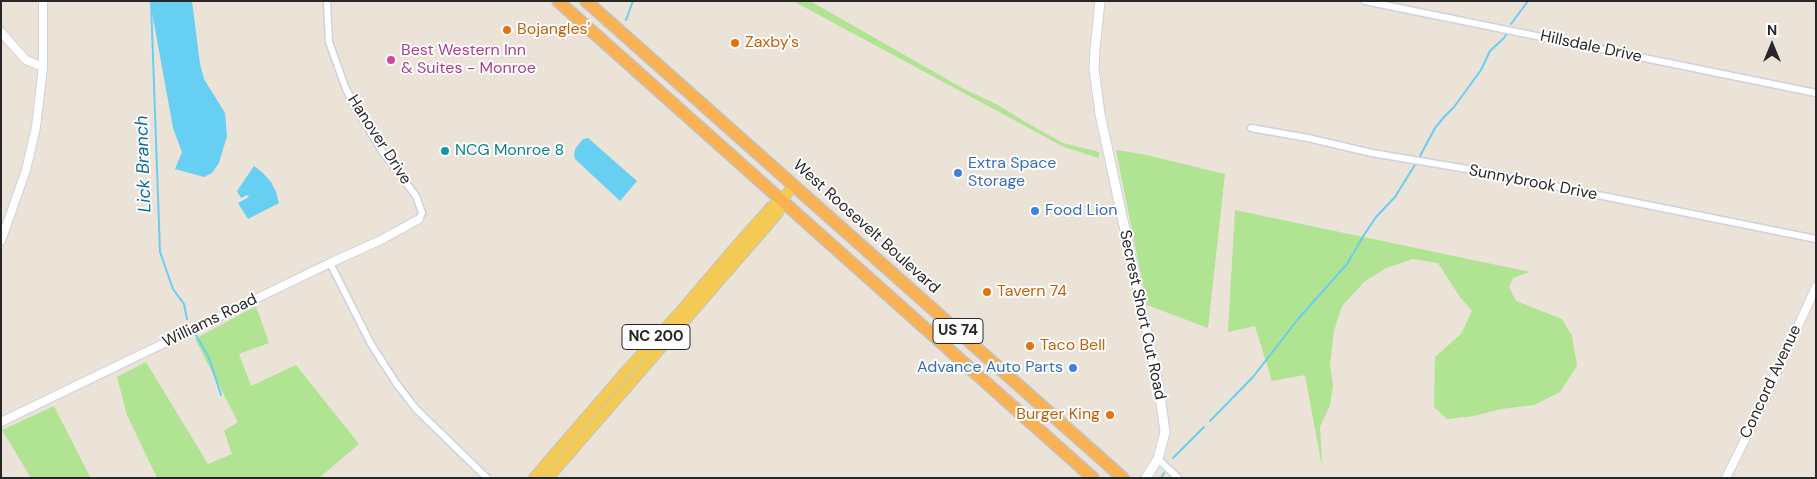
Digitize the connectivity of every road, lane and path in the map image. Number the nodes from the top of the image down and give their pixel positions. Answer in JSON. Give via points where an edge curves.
{"nodes":[{"id":1,"x":43,"y":1,"type":"edge"},
{"id":2,"x":327,"y":1,"type":"edge"},
{"id":3,"x":558,"y":1,"type":"edge"},
{"id":4,"x":578,"y":1,"type":"edge"},
{"id":5,"x":586,"y":1,"type":"edge"},
{"id":6,"x":1100,"y":1,"type":"edge"},
{"id":7,"x":1365,"y":1,"type":"edge"},
{"id":8,"x":613,"y":25,"type":"junction"},
{"id":9,"x":1,"y":32,"type":"edge"},
{"id":10,"x":43,"y":67,"type":"junction"},
{"id":11,"x":1816,"y":93,"type":"edge"},
{"id":12,"x":1251,"y":128,"type":"dead end"},
{"id":13,"x":794,"y":185,"type":"junction"},
{"id":14,"x":781,"y":201,"type":"junction"},
{"id":15,"x":419,"y":219,"type":"joint"},
{"id":16,"x":1816,"y":239,"type":"edge"},
{"id":17,"x":1,"y":241,"type":"edge"},
{"id":18,"x":330,"y":263,"type":"junction"},
{"id":19,"x":1816,"y":287,"type":"edge"},
{"id":20,"x":681,"y":311,"type":"junction"},
{"id":21,"x":659,"y":350,"type":"junction"},
{"id":22,"x":1,"y":422,"type":"edge"},
{"id":23,"x":1158,"y":459,"type":"junction"},
{"id":24,"x":487,"y":478,"type":"edge"},
{"id":25,"x":534,"y":478,"type":"edge"},
{"id":26,"x":548,"y":478,"type":"edge"},
{"id":27,"x":1093,"y":478,"type":"edge"},
{"id":28,"x":1123,"y":478,"type":"edge"},
{"id":29,"x":1146,"y":478,"type":"edge"},
{"id":30,"x":1178,"y":478,"type":"edge"},
{"id":31,"x":1726,"y":478,"type":"edge"}],
"edges":[{"from":1,"to":10,"type":"street"},
{"from":2,"to":15,"type":"street","name":"Hanover Drive","via":[[330,42],[346,89],[382,151],[416,196],[422,213]]},
{"from":3,"to":14,"type":"highway","number":"US 74"},
{"from":4,"to":8,"type":"highway"},
{"from":5,"to":8,"type":"highway","name":"West Roosevelt Boulevard","number":"US 74"},
{"from":6,"to":23,"type":"main road","name":"Secrest Short Cut Road","via":[[1095,78],[1160,388],[1165,432]]},
{"from":7,"to":11,"type":"street","name":"Hillsdale Drive"},
{"from":8,"to":13,"type":"highway","name":"West Roosevelt Boulevard","number":"US 74"},
{"from":9,"to":10,"type":"street","via":[[26,60]]},
{"from":10,"to":17,"type":"street","via":[[29,161]]},
{"from":12,"to":16,"type":"street","name":"Sunnybrook Drive"},
{"from":13,"to":14,"type":"main road","number":"NC 200"},
{"from":13,"to":28,"type":"highway","name":"West Roosevelt Boulevard","number":"US 74"},
{"from":14,"to":20,"type":"main road","number":"NC 200","via":[[771,207]]},
{"from":14,"to":21,"type":"main road","number":"NC 200","via":[[778,212]]},
{"from":14,"to":27,"type":"highway","number":"US 74"},
{"from":15,"to":18,"type":"street","name":"Williams Road"},
{"from":18,"to":22,"type":"street","name":"Williams Road"},
{"from":18,"to":24,"type":"street","via":[[371,344],[396,383],[416,409]]},
{"from":19,"to":31,"type":"street","name":"Concord Avenue"},
{"from":20,"to":21,"type":"main road","number":"NC 200","via":[[682,316]]},
{"from":20,"to":25,"type":"main road","number":"NC 200"},
{"from":21,"to":26,"type":"main road","number":"NC 200"},
{"from":23,"to":29,"type":"main road","name":"Secrest Short Cut Road"},
{"from":23,"to":30,"type":"street"}]}
